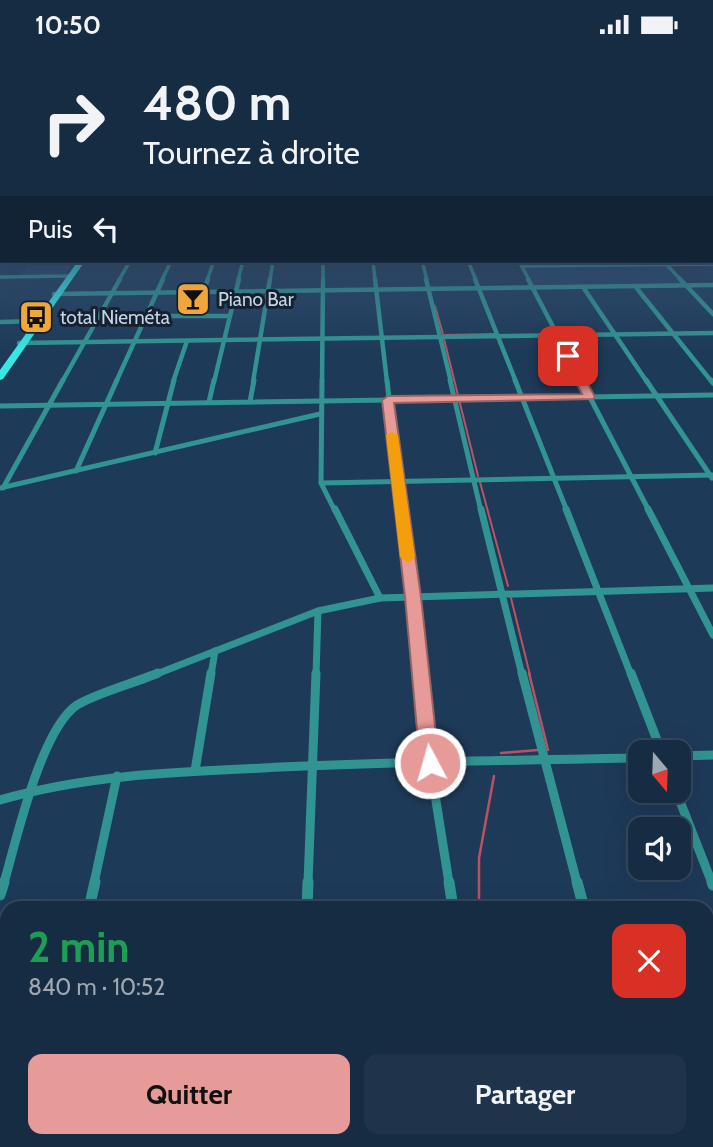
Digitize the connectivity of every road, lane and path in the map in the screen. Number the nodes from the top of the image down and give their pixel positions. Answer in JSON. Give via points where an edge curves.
{"nodes":[{"id":1,"x":78,"y":263,"type":"edge"},
{"id":2,"x":129,"y":263,"type":"edge"},
{"id":3,"x":170,"y":263,"type":"edge"},
{"id":4,"x":213,"y":263,"type":"edge"},
{"id":5,"x":242,"y":263,"type":"edge"},
{"id":6,"x":273,"y":263,"type":"edge"},
{"id":7,"x":323,"y":263,"type":"edge"},
{"id":8,"x":373,"y":263,"type":"edge"},
{"id":9,"x":422,"y":263,"type":"edge"},
{"id":10,"x":469,"y":263,"type":"edge"},
{"id":11,"x":570,"y":263,"type":"edge"},
{"id":12,"x":617,"y":263,"type":"edge"},
{"id":13,"x":665,"y":263,"type":"edge"},
{"id":14,"x":520,"y":264,"type":"edge"},
{"id":15,"x":713,"y":264,"type":"edge"},
{"id":16,"x":572,"y":266,"type":"junction"},
{"id":17,"x":68,"y":276,"type":"junction"},
{"id":18,"x":0,"y":277,"type":"edge"},
{"id":19,"x":713,"y":285,"type":"edge"},
{"id":20,"x":635,"y":286,"type":"junction"},
{"id":21,"x":686,"y":286,"type":"junction"},
{"id":22,"x":583,"y":287,"type":"junction"},
{"id":23,"x":479,"y":288,"type":"junction"},
{"id":24,"x":532,"y":288,"type":"junction"},
{"id":25,"x":428,"y":289,"type":"junction"},
{"id":26,"x":376,"y":290,"type":"junction"},
{"id":27,"x":322,"y":291,"type":"junction"},
{"id":28,"x":268,"y":292,"type":"junction"},
{"id":29,"x":112,"y":293,"type":"junction"},
{"id":30,"x":156,"y":293,"type":"junction"},
{"id":31,"x":203,"y":293,"type":"junction"},
{"id":32,"x":235,"y":293,"type":"junction"},
{"id":33,"x":56,"y":294,"type":"junction"},
{"id":34,"x":711,"y":310,"type":"edge"},
{"id":35,"x":145,"y":316,"type":"junction"},
{"id":36,"x":229,"y":316,"type":"junction"},
{"id":37,"x":37,"y":321,"type":"junction"},
{"id":38,"x":0,"y":322,"type":"edge"},
{"id":39,"x":713,"y":333,"type":"edge"},
{"id":40,"x":613,"y":334,"type":"junction"},
{"id":41,"x":673,"y":334,"type":"junction"},
{"id":42,"x":557,"y":335,"type":"junction"},
{"id":43,"x":498,"y":336,"type":"junction"},
{"id":44,"x":439,"y":337,"type":"junction"},
{"id":45,"x":321,"y":338,"type":"junction"},
{"id":46,"x":382,"y":338,"type":"junction"},
{"id":47,"x":224,"y":340,"type":"junction"},
{"id":48,"x":261,"y":340,"type":"junction"},
{"id":49,"x":187,"y":341,"type":"junction"},
{"id":50,"x":84,"y":342,"type":"junction"},
{"id":51,"x":134,"y":342,"type":"junction"},
{"id":52,"x":22,"y":343,"type":"junction"},
{"id":53,"x":0,"y":370,"type":"edge"},
{"id":54,"x":0,"y":377,"type":"edge"},
{"id":55,"x":713,"y":383,"type":"edge"},
{"id":56,"x":654,"y":395,"type":"junction"},
{"id":57,"x":713,"y":395,"type":"edge"},
{"id":58,"x":589,"y":397,"type":"junction"},
{"id":59,"x":455,"y":398,"type":"junction"},
{"id":60,"x":522,"y":398,"type":"junction"},
{"id":61,"x":320,"y":400,"type":"junction"},
{"id":62,"x":388,"y":400,"type":"junction"},
{"id":63,"x":250,"y":401,"type":"junction"},
{"id":64,"x":209,"y":402,"type":"junction"},
{"id":65,"x":166,"y":403,"type":"junction"},
{"id":66,"x":106,"y":404,"type":"junction"},
{"id":67,"x":49,"y":405,"type":"junction"},
{"id":68,"x":0,"y":406,"type":"edge"},
{"id":69,"x":320,"y":414,"type":"junction"},
{"id":70,"x":155,"y":453,"type":"junction"},
{"id":71,"x":76,"y":471,"type":"junction"},
{"id":72,"x":632,"y":476,"type":"junction"},
{"id":73,"x":712,"y":476,"type":"edge"},
{"id":74,"x":475,"y":478,"type":"junction"},
{"id":75,"x":552,"y":478,"type":"junction"},
{"id":76,"x":398,"y":480,"type":"junction"},
{"id":77,"x":321,"y":483,"type":"junction"},
{"id":78,"x":1,"y":488,"type":"edge"},
{"id":79,"x":713,"y":588,"type":"edge"},
{"id":80,"x":690,"y":589,"type":"junction"},
{"id":81,"x":597,"y":591,"type":"junction"},
{"id":82,"x":501,"y":594,"type":"junction"},
{"id":83,"x":413,"y":597,"type":"junction"},
{"id":84,"x":380,"y":598,"type":"junction"},
{"id":85,"x":318,"y":611,"type":"junction"},
{"id":86,"x":713,"y":635,"type":"edge"},
{"id":87,"x":215,"y":651,"type":"junction"},
{"id":88,"x":657,"y":740,"type":"edge"},
{"id":89,"x":713,"y":755,"type":"edge"},
{"id":90,"x":691,"y":756,"type":"edge"},
{"id":91,"x":628,"y":758,"type":"edge"},
{"id":92,"x":545,"y":759,"type":"junction"},
{"id":93,"x":430,"y":763,"type":"junction"},
{"id":94,"x":311,"y":765,"type":"junction"},
{"id":95,"x":195,"y":771,"type":"junction"},
{"id":96,"x":117,"y":776,"type":"junction"},
{"id":97,"x":32,"y":789,"type":"junction"},
{"id":98,"x":0,"y":800,"type":"edge"},
{"id":99,"x":682,"y":803,"type":"edge"},
{"id":100,"x":713,"y":885,"type":"edge"},
{"id":101,"x":0,"y":895,"type":"edge"},
{"id":102,"x":90,"y":901,"type":"edge"},
{"id":103,"x":307,"y":901,"type":"edge"},
{"id":104,"x":452,"y":901,"type":"edge"},
{"id":105,"x":582,"y":901,"type":"edge"}],
"edges":[{"from":1,"to":17,"type":"main road"},
{"from":2,"to":29,"type":"street"},
{"from":3,"to":30,"type":"street"},
{"from":4,"to":31,"type":"street"},
{"from":5,"to":32,"type":"street"},
{"from":6,"to":28,"type":"street"},
{"from":7,"to":27,"type":"street"},
{"from":8,"to":26,"type":"street"},
{"from":9,"to":25,"type":"street"},
{"from":10,"to":23,"type":"street"},
{"from":11,"to":16,"type":"street"},
{"from":12,"to":13,"type":"street"},
{"from":12,"to":16,"type":"street"},
{"from":13,"to":15,"type":"street"},
{"from":13,"to":21,"type":"street"},
{"from":14,"to":16,"type":"street"},
{"from":14,"to":24,"type":"street"},
{"from":17,"to":18,"type":"street"},
{"from":17,"to":33,"type":"main road"},
{"from":19,"to":21,"type":"street"},
{"from":20,"to":21,"type":"street"},
{"from":20,"to":22,"type":"street"},
{"from":20,"to":41,"type":"street"},
{"from":21,"to":34,"type":"street"},
{"from":22,"to":24,"type":"street"},
{"from":22,"to":40,"type":"street"},
{"from":23,"to":24,"type":"street"},
{"from":23,"to":25,"type":"street"},
{"from":23,"to":43,"type":"street"},
{"from":24,"to":42,"type":"street"},
{"from":25,"to":26,"type":"street"},
{"from":25,"to":44,"type":"street"},
{"from":26,"to":27,"type":"street"},
{"from":26,"to":46,"type":"street"},
{"from":27,"to":28,"type":"street"},
{"from":27,"to":45,"type":"street"},
{"from":28,"to":32,"type":"street"},
{"from":28,"to":48,"type":"street"},
{"from":29,"to":30,"type":"street"},
{"from":29,"to":33,"type":"street"},
{"from":29,"to":50,"type":"street"},
{"from":30,"to":31,"type":"street"},
{"from":30,"to":35,"type":"street"},
{"from":31,"to":32,"type":"street"},
{"from":32,"to":36,"type":"street"},
{"from":33,"to":37,"type":"main road"},
{"from":35,"to":36,"type":"street"},
{"from":35,"to":51,"type":"street"},
{"from":36,"to":47,"type":"street"},
{"from":37,"to":38,"type":"street"},
{"from":37,"to":52,"type":"main road"},
{"from":39,"to":41,"type":"street"},
{"from":40,"to":41,"type":"street"},
{"from":40,"to":42,"type":"street"},
{"from":40,"to":56,"type":"street"},
{"from":41,"to":55,"type":"street"},
{"from":42,"to":43,"type":"street"},
{"from":42,"to":58,"type":"street"},
{"from":43,"to":44,"type":"street"},
{"from":43,"to":60,"type":"street"},
{"from":44,"to":46,"type":"street"},
{"from":44,"to":59,"type":"street"},
{"from":45,"to":46,"type":"street"},
{"from":45,"to":48,"type":"street"},
{"from":45,"to":61,"type":"street"},
{"from":46,"to":62,"type":"street"},
{"from":47,"to":48,"type":"street"},
{"from":47,"to":49,"type":"street"},
{"from":47,"to":64,"type":"street"},
{"from":48,"to":63,"type":"street"},
{"from":49,"to":51,"type":"street"},
{"from":49,"to":65,"type":"street"},
{"from":50,"to":51,"type":"street"},
{"from":50,"to":52,"type":"street"},
{"from":50,"to":67,"type":"street"},
{"from":51,"to":66,"type":"street"},
{"from":52,"to":53,"type":"main road"},
{"from":52,"to":54,"type":"main road"},
{"from":56,"to":57,"type":"street"},
{"from":56,"to":58,"type":"street"},
{"from":56,"to":73,"type":"street"},
{"from":58,"to":60,"type":"street"},
{"from":58,"to":72,"type":"street"},
{"from":59,"to":60,"type":"street"},
{"from":59,"to":62,"type":"street"},
{"from":59,"to":74,"type":"street"},
{"from":60,"to":75,"type":"street"},
{"from":61,"to":62,"type":"street"},
{"from":61,"to":63,"type":"street"},
{"from":61,"to":69,"type":"street"},
{"from":62,"to":76,"type":"street"},
{"from":63,"to":64,"type":"street"},
{"from":64,"to":65,"type":"street"},
{"from":65,"to":66,"type":"street"},
{"from":65,"to":70,"type":"street"},
{"from":66,"to":67,"type":"street"},
{"from":66,"to":71,"type":"street"},
{"from":67,"to":68,"type":"street"},
{"from":67,"to":78,"type":"street"},
{"from":69,"to":70,"type":"street"},
{"from":69,"to":77,"type":"street"},
{"from":70,"to":71,"type":"street"},
{"from":71,"to":78,"type":"street"},
{"from":72,"to":73,"type":"street"},
{"from":72,"to":75,"type":"street"},
{"from":72,"to":80,"type":"street"},
{"from":74,"to":75,"type":"street"},
{"from":74,"to":76,"type":"street"},
{"from":74,"to":82,"type":"street"},
{"from":75,"to":81,"type":"street"},
{"from":76,"to":77,"type":"street"},
{"from":76,"to":83,"type":"street"},
{"from":77,"to":84,"type":"street"},
{"from":79,"to":80,"type":"street"},
{"from":80,"to":81,"type":"street"},
{"from":80,"to":86,"type":"street"},
{"from":81,"to":82,"type":"street"},
{"from":81,"to":88,"type":"street"},
{"from":82,"to":83,"type":"street"},
{"from":82,"to":92,"type":"street"},
{"from":83,"to":84,"type":"street"},
{"from":83,"to":93,"type":"street"},
{"from":84,"to":85,"type":"street"},
{"from":85,"to":87,"type":"street"},
{"from":85,"to":94,"type":"street"},
{"from":87,"to":95,"type":"street"},
{"from":87,"to":97,"type":"street","via":[[77,705],[57,725]]},
{"from":89,"to":90,"type":"street"},
{"from":91,"to":92,"type":"street"},
{"from":92,"to":93,"type":"street"},
{"from":92,"to":105,"type":"street"},
{"from":93,"to":94,"type":"street"},
{"from":93,"to":104,"type":"street"},
{"from":94,"to":95,"type":"street"},
{"from":94,"to":103,"type":"street"},
{"from":95,"to":96,"type":"street"},
{"from":96,"to":97,"type":"street"},
{"from":96,"to":102,"type":"street"},
{"from":97,"to":98,"type":"street"},
{"from":97,"to":101,"type":"street"},
{"from":99,"to":100,"type":"street"}]}
